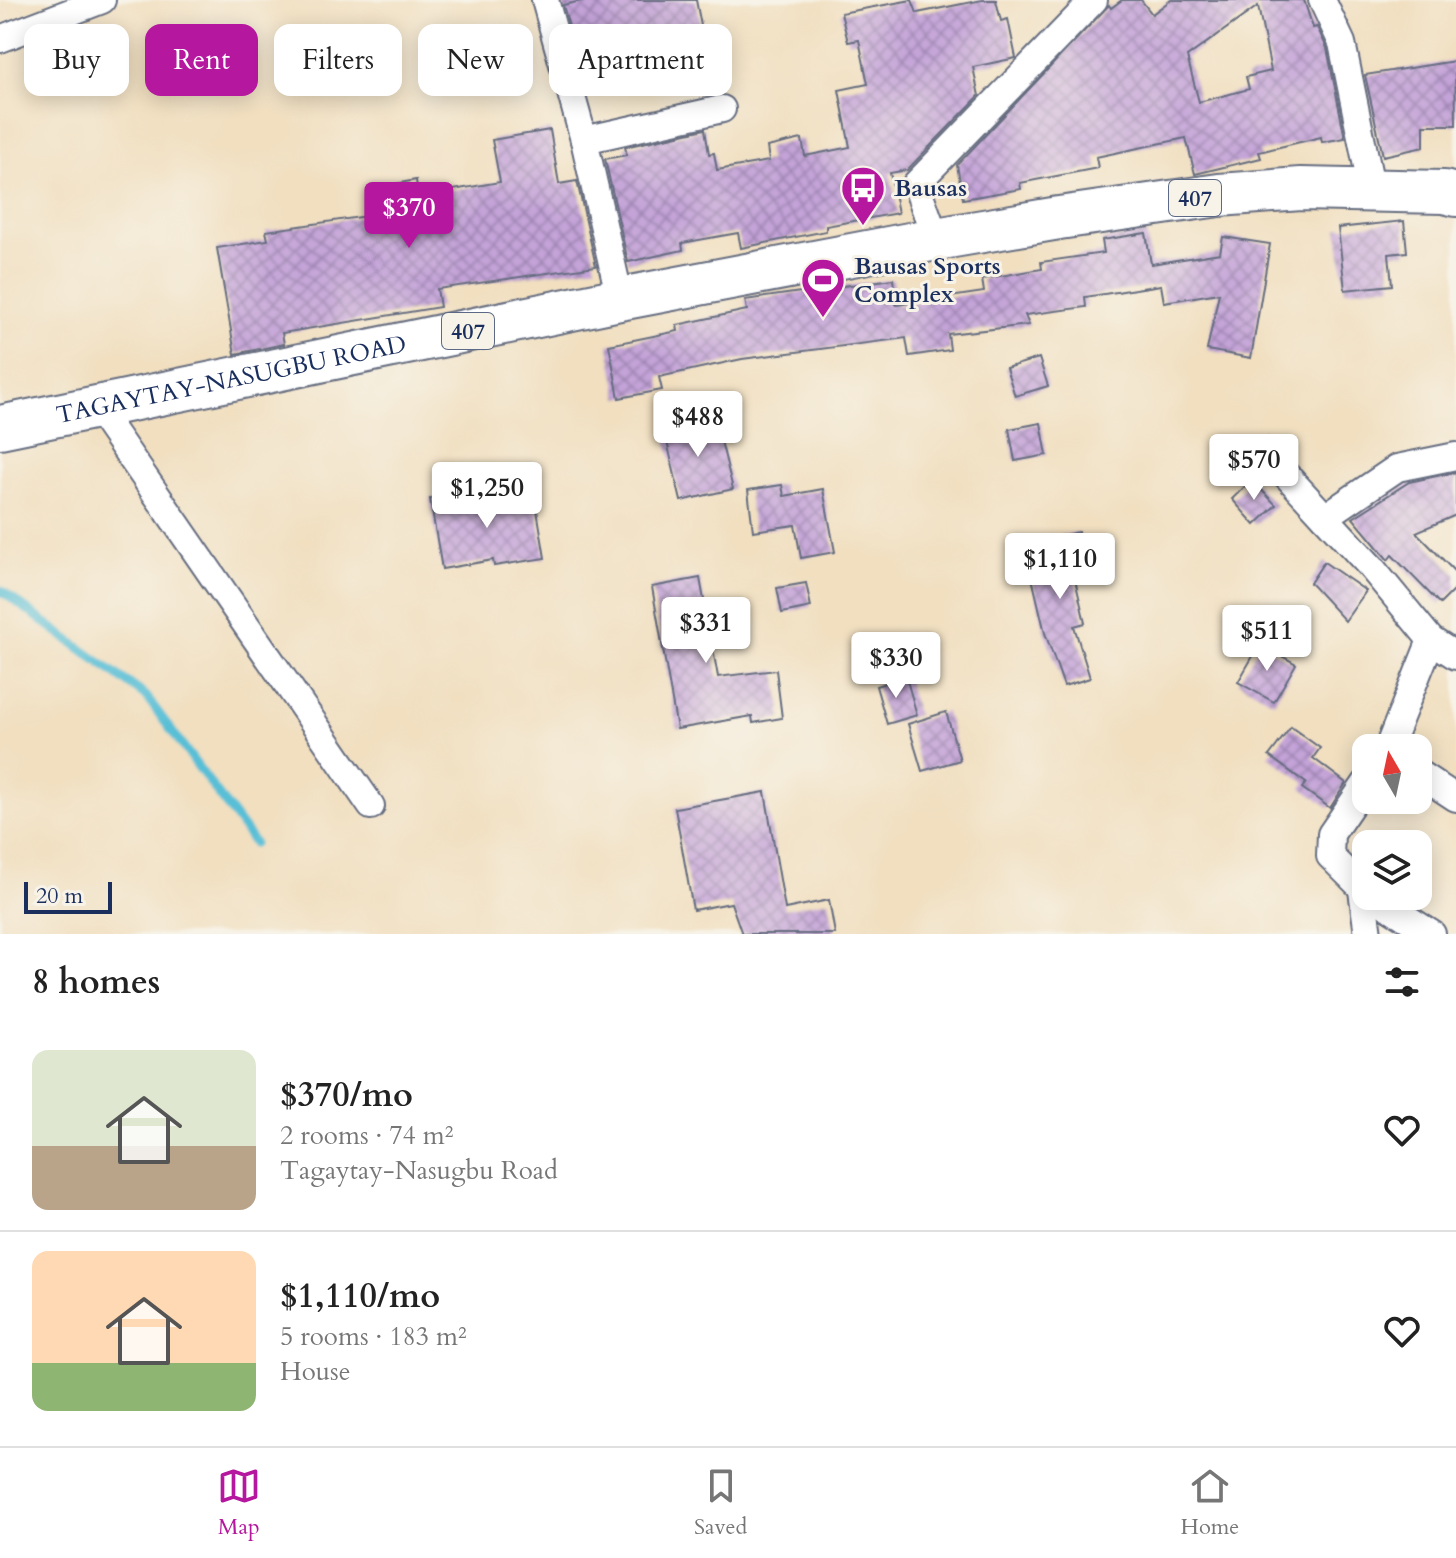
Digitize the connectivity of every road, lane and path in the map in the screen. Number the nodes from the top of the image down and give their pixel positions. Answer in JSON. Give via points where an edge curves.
{"nodes":[{"id":1,"x":102,"y":0,"type":"edge"},
{"id":2,"x":545,"y":0,"type":"edge"},
{"id":3,"x":1094,"y":0,"type":"edge"},
{"id":4,"x":1322,"y":0,"type":"edge"},
{"id":5,"x":0,"y":39,"type":"edge"},
{"id":6,"x":722,"y":109,"type":"dead end"},
{"id":7,"x":584,"y":140,"type":"junction"},
{"id":8,"x":1372,"y":191,"type":"junction"},
{"id":9,"x":1456,"y":195,"type":"edge"},
{"id":10,"x":936,"y":239,"type":"junction"},
{"id":11,"x":620,"y":299,"type":"junction"},
{"id":12,"x":96,"y":407,"type":"junction"},
{"id":13,"x":0,"y":427,"type":"edge"},
{"id":14,"x":1264,"y":451,"type":"dead end"},
{"id":15,"x":1456,"y":456,"type":"edge"},
{"id":16,"x":1325,"y":517,"type":"junction"},
{"id":17,"x":1431,"y":640,"type":"junction"},
{"id":18,"x":1456,"y":656,"type":"edge"},
{"id":19,"x":1394,"y":734,"type":"edge"},
{"id":20,"x":1432,"y":782,"type":"edge"},
{"id":21,"x":1456,"y":798,"type":"edge"},
{"id":22,"x":1352,"y":803,"type":"edge"},
{"id":23,"x":371,"y":806,"type":"dead end"},
{"id":24,"x":1352,"y":878,"type":"edge"},
{"id":25,"x":1367,"y":910,"type":"edge"},
{"id":26,"x":1394,"y":910,"type":"edge"},
{"id":27,"x":1368,"y":934,"type":"edge"},
{"id":28,"x":1432,"y":934,"type":"edge"}],
"edges":[{"from":1,"to":5,"type":"street"},
{"from":2,"to":7,"type":"street"},
{"from":3,"to":10,"type":"street","via":[[916,184]]},
{"from":4,"to":8,"type":"street","via":[[1342,43]]},
{"from":6,"to":7,"type":"street"},
{"from":7,"to":11,"type":"street"},
{"from":8,"to":9,"type":"main road","name":"TAGAYTAY-NASUGBU ROAD","number":"407"},
{"from":8,"to":10,"type":"main road","name":"TAGAYTAY-NASUGBU ROAD","number":"407","via":[[1219,195]]},
{"from":10,"to":11,"type":"main road","name":"TAGAYTAY-NASUGBU ROAD","number":"407"},
{"from":11,"to":12,"type":"main road","name":"TAGAYTAY-NASUGBU ROAD","number":"407"},
{"from":12,"to":13,"type":"main road","name":"TAGAYTAY-NASUGBU ROAD","number":"407"},
{"from":12,"to":23,"type":"street"},
{"from":14,"to":16,"type":"street"},
{"from":15,"to":16,"type":"street","via":[[1397,468]]},
{"from":16,"to":17,"type":"street"},
{"from":17,"to":18,"type":"street"},
{"from":17,"to":19,"type":"street"},
{"from":20,"to":21,"type":"street"},
{"from":22,"to":24,"type":"street","via":[[1331,834],[1330,856]]},
{"from":25,"to":27,"type":"street"},
{"from":26,"to":28,"type":"street"}]}
